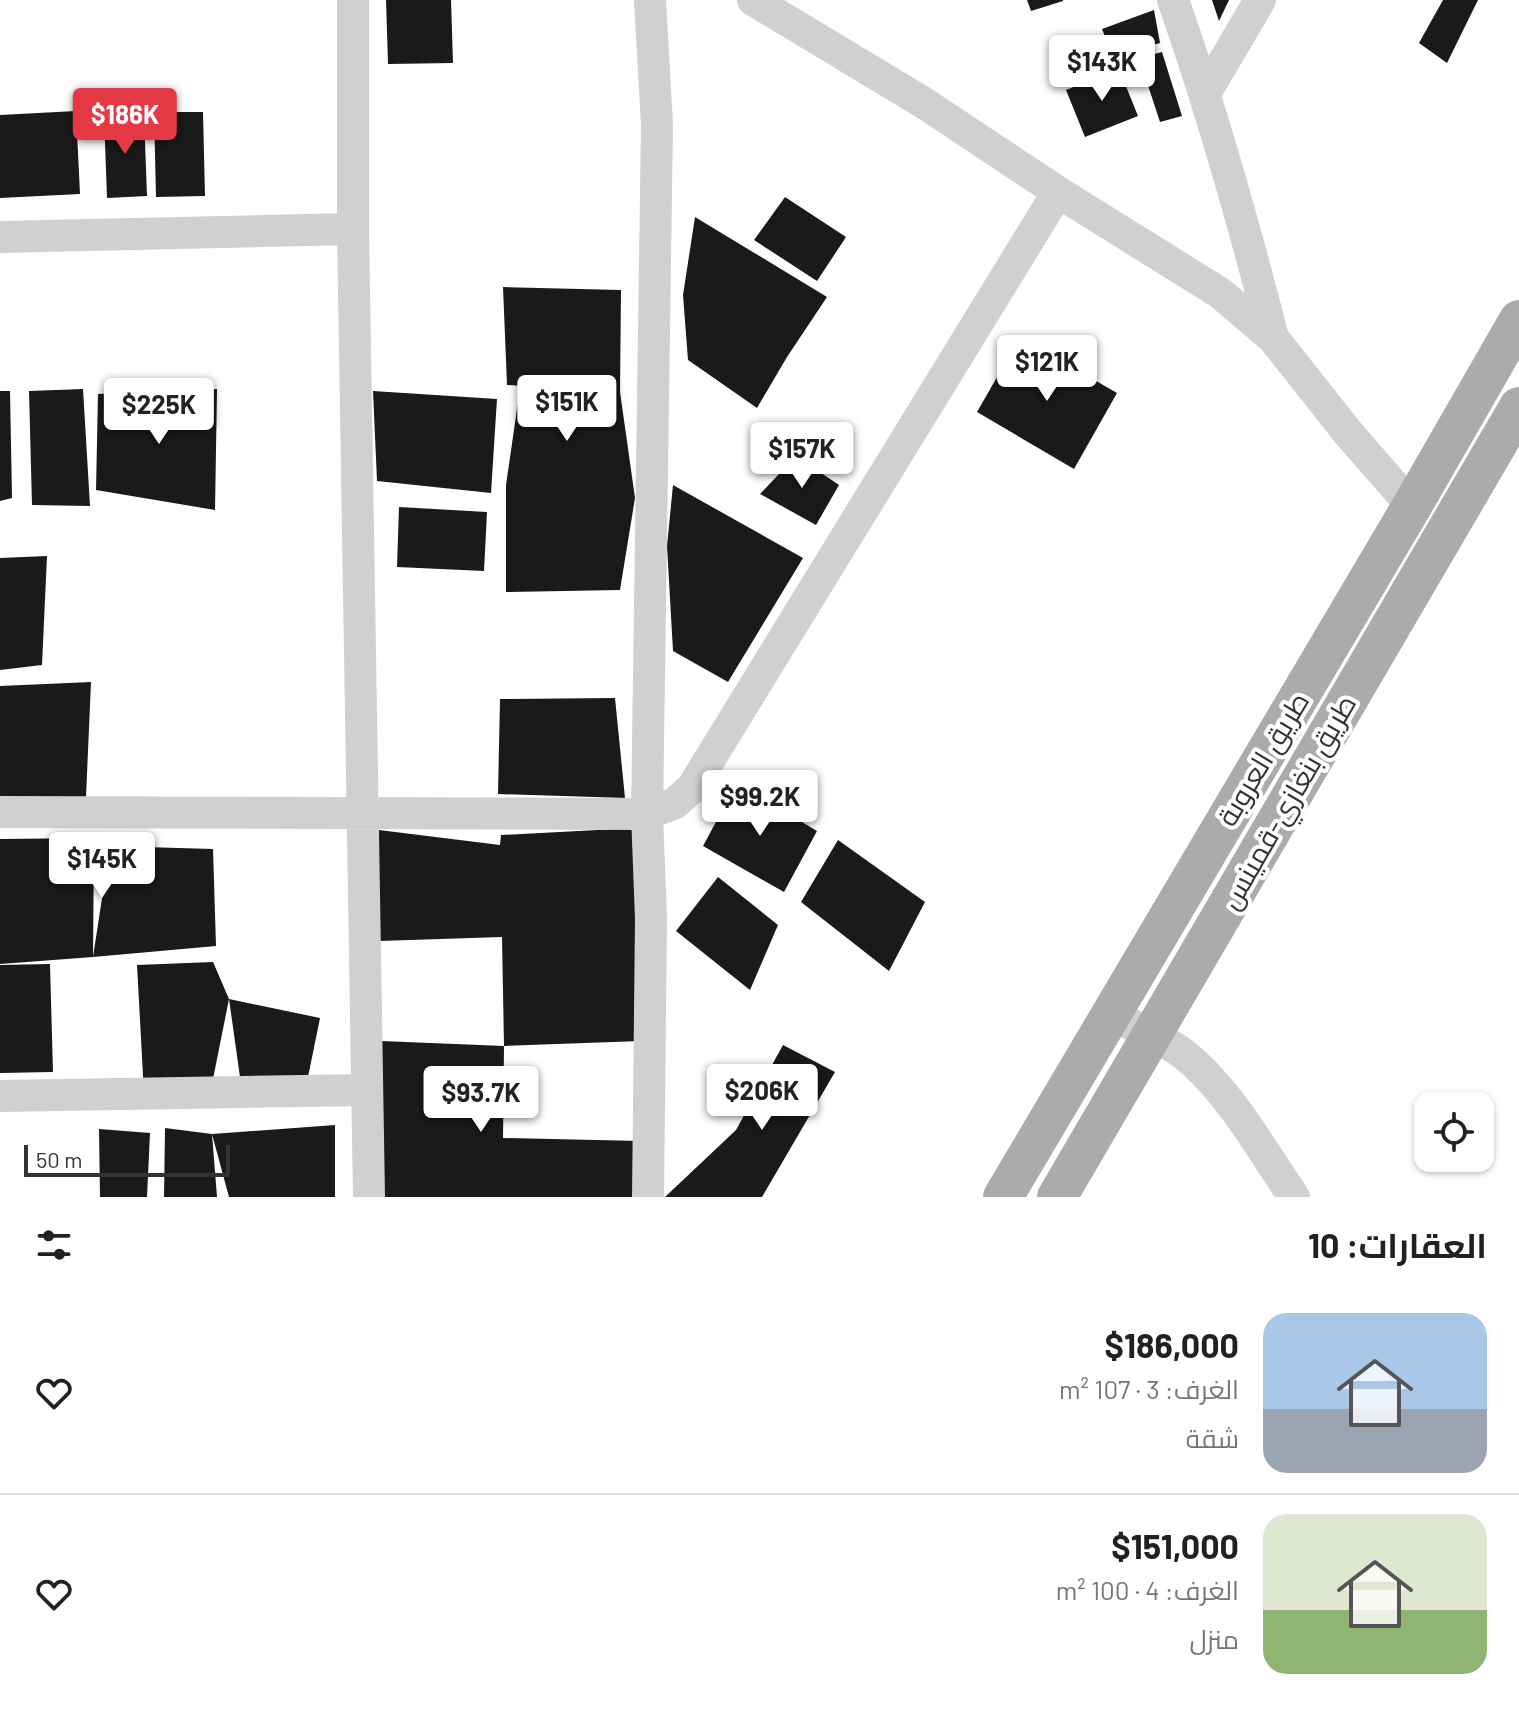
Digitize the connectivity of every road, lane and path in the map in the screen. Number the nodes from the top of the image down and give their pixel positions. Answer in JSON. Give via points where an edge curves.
{"nodes":[{"id":1,"x":353,"y":0,"type":"edge"},
{"id":2,"x":650,"y":0,"type":"edge"},
{"id":3,"x":753,"y":0,"type":"edge"},
{"id":4,"x":1173,"y":0,"type":"edge"},
{"id":5,"x":1260,"y":0,"type":"edge"},
{"id":6,"x":1206,"y":92,"type":"junction"},
{"id":7,"x":1058,"y":192,"type":"junction"},
{"id":8,"x":353,"y":229,"type":"junction"},
{"id":9,"x":0,"y":237,"type":"edge"},
{"id":10,"x":1519,"y":320,"type":"edge"},
{"id":11,"x":1273,"y":338,"type":"junction"},
{"id":12,"x":1519,"y":407,"type":"edge"},
{"id":13,"x":1412,"y":506,"type":"junction"},
{"id":14,"x":0,"y":812,"type":"edge"},
{"id":15,"x":361,"y":813,"type":"junction"},
{"id":16,"x":647,"y":814,"type":"junction"},
{"id":17,"x":1112,"y":1015,"type":"junction"},
{"id":18,"x":1151,"y":1036,"type":"junction"},
{"id":19,"x":366,"y":1090,"type":"junction"},
{"id":20,"x":0,"y":1096,"type":"edge"},
{"id":21,"x":369,"y":1197,"type":"edge"},
{"id":22,"x":648,"y":1197,"type":"edge"},
{"id":23,"x":1003,"y":1197,"type":"edge"},
{"id":24,"x":1057,"y":1197,"type":"edge"},
{"id":25,"x":1294,"y":1197,"type":"edge"}],
"edges":[{"from":1,"to":8,"type":"street"},
{"from":2,"to":16,"type":"street","via":[[657,124]]},
{"from":3,"to":7,"type":"street"},
{"from":4,"to":6,"type":"street"},
{"from":5,"to":6,"type":"street"},
{"from":6,"to":11,"type":"street"},
{"from":7,"to":11,"type":"street","via":[[1220,293]]},
{"from":7,"to":16,"type":"street","via":[[692,788],[675,803]]},
{"from":8,"to":9,"type":"street"},
{"from":8,"to":15,"type":"street"},
{"from":10,"to":13,"type":"main road","name":"طريق العروبة"},
{"from":11,"to":13,"type":"street"},
{"from":12,"to":18,"type":"main road","name":"طريق بنغازي-قمينس"},
{"from":13,"to":17,"type":"main road","name":"طريق العروبة"},
{"from":14,"to":15,"type":"street"},
{"from":15,"to":16,"type":"street"},
{"from":15,"to":19,"type":"street"},
{"from":16,"to":22,"type":"street"},
{"from":17,"to":18,"type":"street"},
{"from":17,"to":23,"type":"main road","name":"طريق العروبة"},
{"from":18,"to":24,"type":"main road","name":"طريق بنغازي-قمينس"},
{"from":18,"to":25,"type":"street","via":[[1211,1080]]},
{"from":19,"to":20,"type":"street"},
{"from":19,"to":21,"type":"street"}]}
